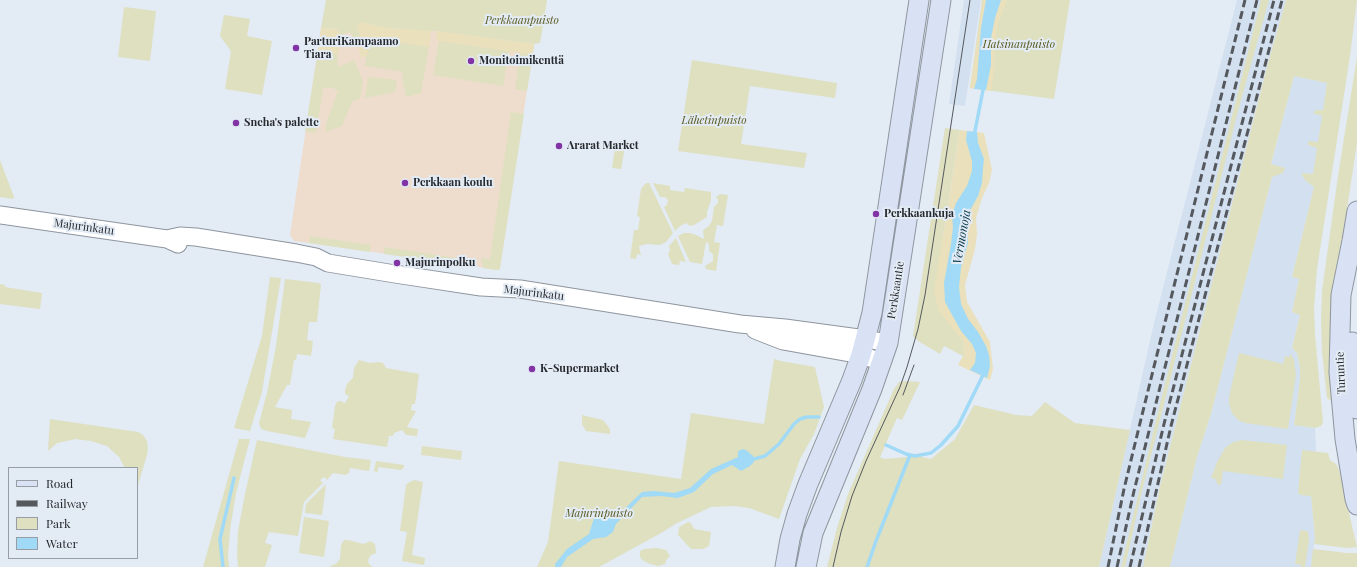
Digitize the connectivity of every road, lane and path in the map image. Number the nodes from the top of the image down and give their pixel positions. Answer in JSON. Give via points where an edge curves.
{"nodes":[{"id":1,"x":919,"y":0,"type":"edge"},
{"id":2,"x":941,"y":0,"type":"edge"},
{"id":3,"x":1357,"y":211,"type":"edge"},
{"id":4,"x":0,"y":215,"type":"edge"},
{"id":5,"x":1352,"y":241,"type":"junction"},
{"id":6,"x":888,"y":343,"type":"junction"},
{"id":7,"x":863,"y":347,"type":"junction"},
{"id":8,"x":882,"y":362,"type":"junction"},
{"id":9,"x":1357,"y":410,"type":"edge"},
{"id":10,"x":1357,"y":505,"type":"edge"},
{"id":11,"x":785,"y":567,"type":"edge"},
{"id":12,"x":806,"y":567,"type":"edge"}],
"edges":[{"from":1,"to":7,"type":"main road","name":"Perkkaantie","via":[[872,313]]},
{"from":2,"to":6,"type":"main road","name":"Perkkaantie"},
{"from":3,"to":5,"type":"main road","name":"Turuntie"},
{"from":4,"to":7,"type":"street","name":"Majurinkatu","via":[[167,240],[180,236],[196,237],[296,253],[316,257],[328,263],[482,287],[520,289],[740,324],[785,328]]},
{"from":5,"to":9,"type":"main road","name":"Turuntie","via":[[1352,363]]},
{"from":5,"to":10,"type":"main road","name":"Turuntie","via":[[1340,295],[1340,372],[1345,440]]},
{"from":6,"to":7,"type":"street","name":"Majurinkatu"},
{"from":6,"to":8,"type":"main road","name":"Perkkaantie"},
{"from":7,"to":8,"type":"street","name":"Majurinkatu"},
{"from":7,"to":11,"type":"main road","name":"Perkkaantie","via":[[808,484],[790,539]]},
{"from":8,"to":12,"type":"main road","name":"Perkkaantie","via":[[813,533]]}]}
